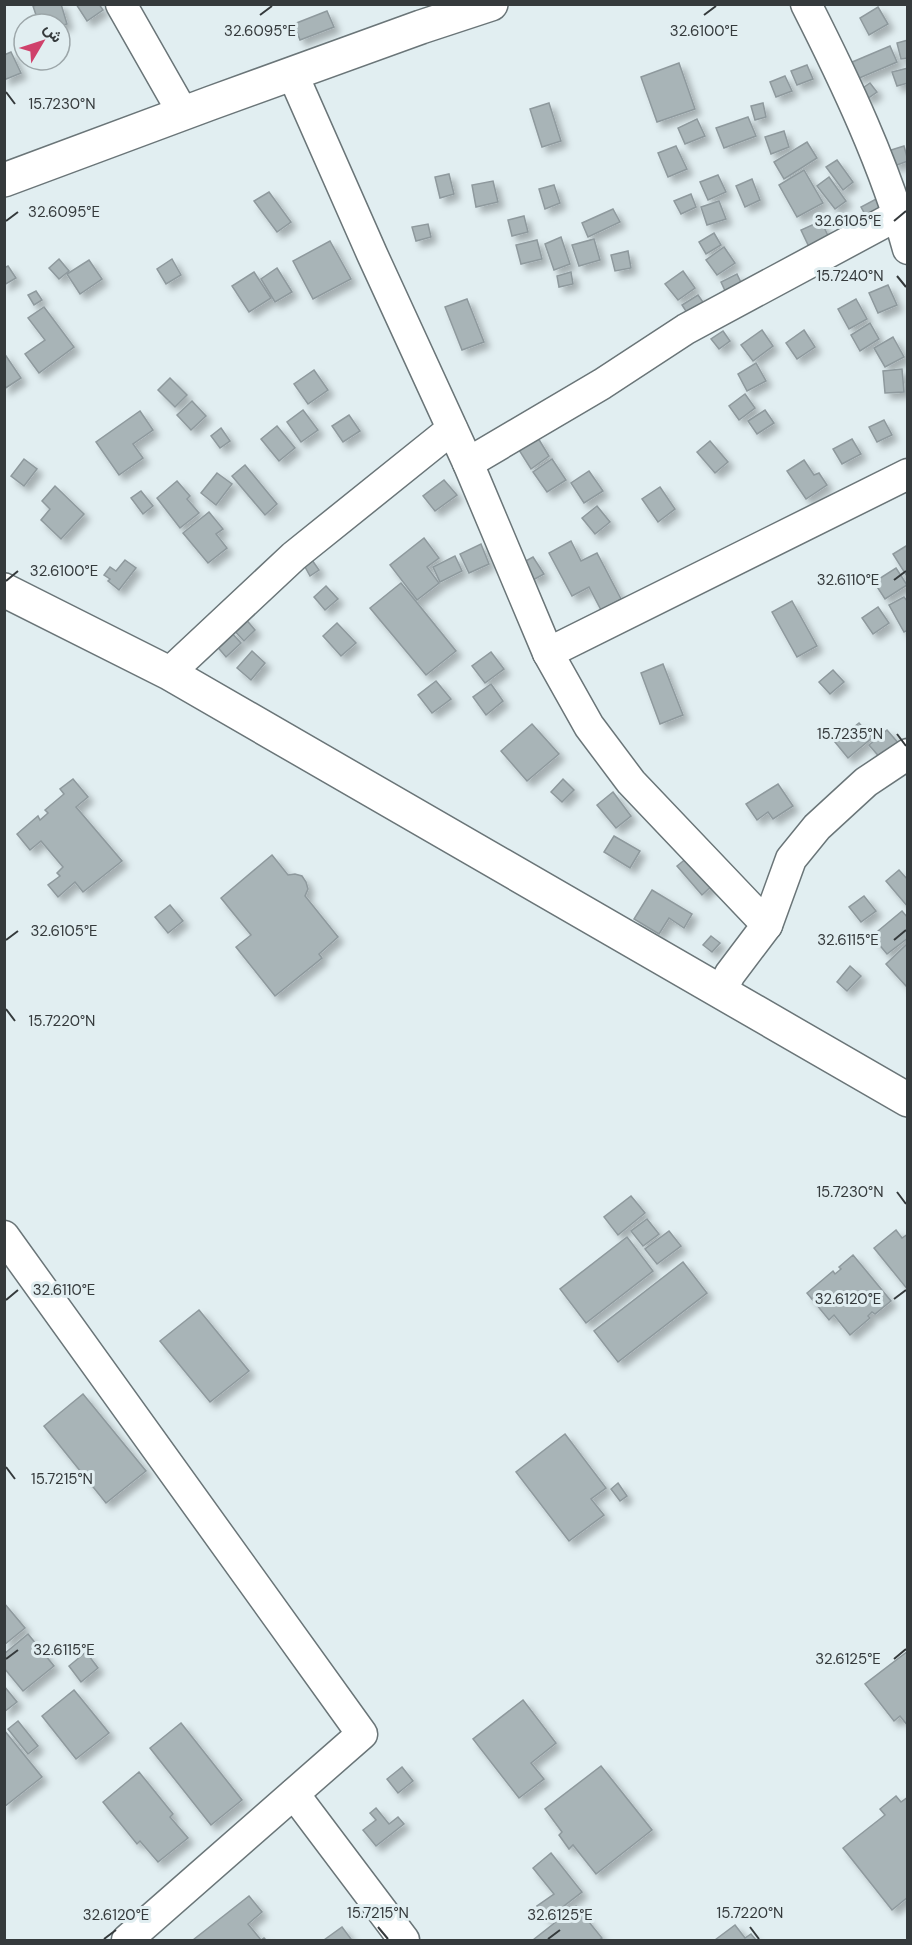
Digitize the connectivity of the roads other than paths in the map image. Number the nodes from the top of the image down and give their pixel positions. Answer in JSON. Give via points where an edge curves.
{"nodes":[{"id":1,"x":121,"y":4,"type":"edge"},
{"id":2,"x":491,"y":4,"type":"edge"},
{"id":3,"x":806,"y":4,"type":"edge"},
{"id":4,"x":293,"y":75,"type":"junction"},
{"id":5,"x":183,"y":113,"type":"junction"},
{"id":6,"x":4,"y":180,"type":"edge"},
{"id":7,"x":898,"y":214,"type":"junction"},
{"id":8,"x":908,"y":249,"type":"edge"},
{"id":9,"x":452,"y":429,"type":"junction"},
{"id":10,"x":468,"y":463,"type":"junction"},
{"id":11,"x":908,"y":474,"type":"edge"},
{"id":12,"x":4,"y":590,"type":"edge"},
{"id":13,"x":549,"y":653,"type":"junction"},
{"id":14,"x":169,"y":673,"type":"junction"},
{"id":15,"x":908,"y":754,"type":"edge"},
{"id":16,"x":767,"y":925,"type":"junction"},
{"id":17,"x":722,"y":991,"type":"junction"},
{"id":18,"x":908,"y":1100,"type":"edge"},
{"id":19,"x":4,"y":1236,"type":"edge"},
{"id":20,"x":294,"y":1794,"type":"junction"},
{"id":21,"x":127,"y":1941,"type":"edge"},
{"id":22,"x":404,"y":1941,"type":"edge"}],
"edges":[{"from":1,"to":5,"type":"street"},
{"from":2,"to":4,"type":"street"},
{"from":3,"to":7,"type":"street"},
{"from":4,"to":5,"type":"street"},
{"from":4,"to":9,"type":"street"},
{"from":5,"to":6,"type":"street"},
{"from":7,"to":8,"type":"street"},
{"from":7,"to":10,"type":"street","via":[[686,329]]},
{"from":9,"to":10,"type":"street"},
{"from":9,"to":14,"type":"street","via":[[294,556]]},
{"from":10,"to":13,"type":"street"},
{"from":11,"to":13,"type":"street"},
{"from":12,"to":14,"type":"street"},
{"from":13,"to":16,"type":"street","via":[[589,726],[631,782]]},
{"from":14,"to":17,"type":"street"},
{"from":15,"to":16,"type":"street","via":[[866,782],[816,827],[791,859]]},
{"from":16,"to":17,"type":"street"},
{"from":17,"to":18,"type":"street"},
{"from":19,"to":20,"type":"street","via":[[362,1734]]},
{"from":20,"to":21,"type":"street"},
{"from":20,"to":22,"type":"street"}]}
